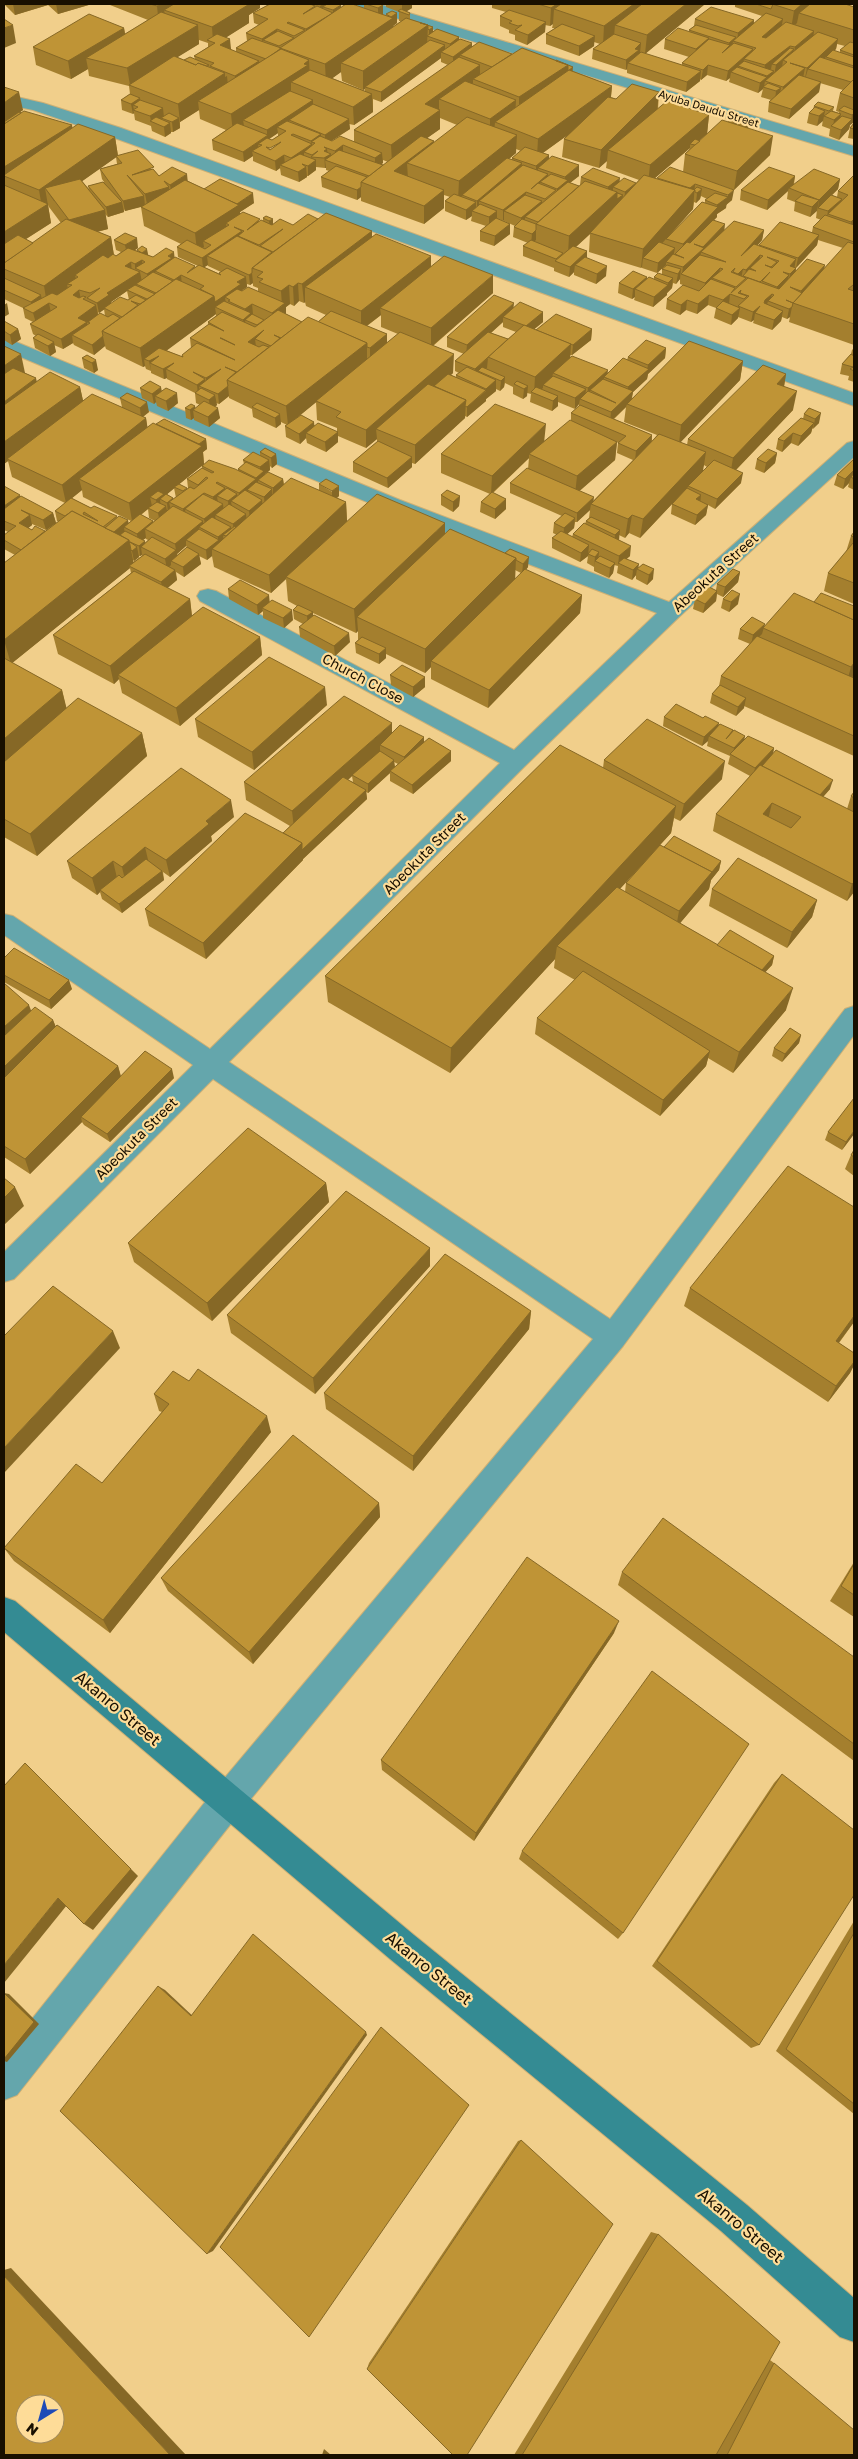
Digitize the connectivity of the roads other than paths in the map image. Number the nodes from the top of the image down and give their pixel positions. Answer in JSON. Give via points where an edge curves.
{"nodes":[{"id":1,"x":364,"y":4,"type":"edge"},
{"id":2,"x":4,"y":98,"type":"edge"},
{"id":3,"x":854,"y":151,"type":"edge"},
{"id":4,"x":4,"y":343,"type":"edge"},
{"id":5,"x":854,"y":400,"type":"edge"},
{"id":6,"x":854,"y":447,"type":"edge"},
{"id":7,"x":208,"y":596,"type":"dead end"},
{"id":8,"x":672,"y":611,"type":"junction"},
{"id":9,"x":516,"y":761,"type":"junction"},
{"id":10,"x":4,"y":923,"type":"edge"},
{"id":11,"x":854,"y":1016,"type":"edge"},
{"id":12,"x":211,"y":1064,"type":"junction"},
{"id":13,"x":4,"y":1270,"type":"edge"},
{"id":14,"x":613,"y":1338,"type":"junction"},
{"id":15,"x":4,"y":1612,"type":"edge"},
{"id":16,"x":228,"y":1799,"type":"junction"},
{"id":17,"x":4,"y":2082,"type":"edge"},
{"id":18,"x":854,"y":2323,"type":"edge"}],
"edges":[{"from":1,"to":3,"type":"street","name":"Ayuba Daudu Street"},
{"from":2,"to":5,"type":"street","via":[[115,132]]},
{"from":4,"to":8,"type":"street","via":[[393,506]]},
{"from":6,"to":8,"type":"street","name":"Abeokuta Street"},
{"from":7,"to":9,"type":"street","name":"Church Close"},
{"from":8,"to":9,"type":"street","name":"Abeokuta Street"},
{"from":9,"to":12,"type":"street","name":"Abeokuta Street"},
{"from":10,"to":12,"type":"street"},
{"from":11,"to":14,"type":"street"},
{"from":12,"to":13,"type":"street","name":"Abeokuta Street"},
{"from":12,"to":14,"type":"street"},
{"from":14,"to":16,"type":"street"},
{"from":15,"to":16,"type":"street","name":"Akanro Street"},
{"from":16,"to":17,"type":"street"},
{"from":16,"to":18,"type":"street","name":"Akanro Street","via":[[402,1947],[734,2218]]}]}
